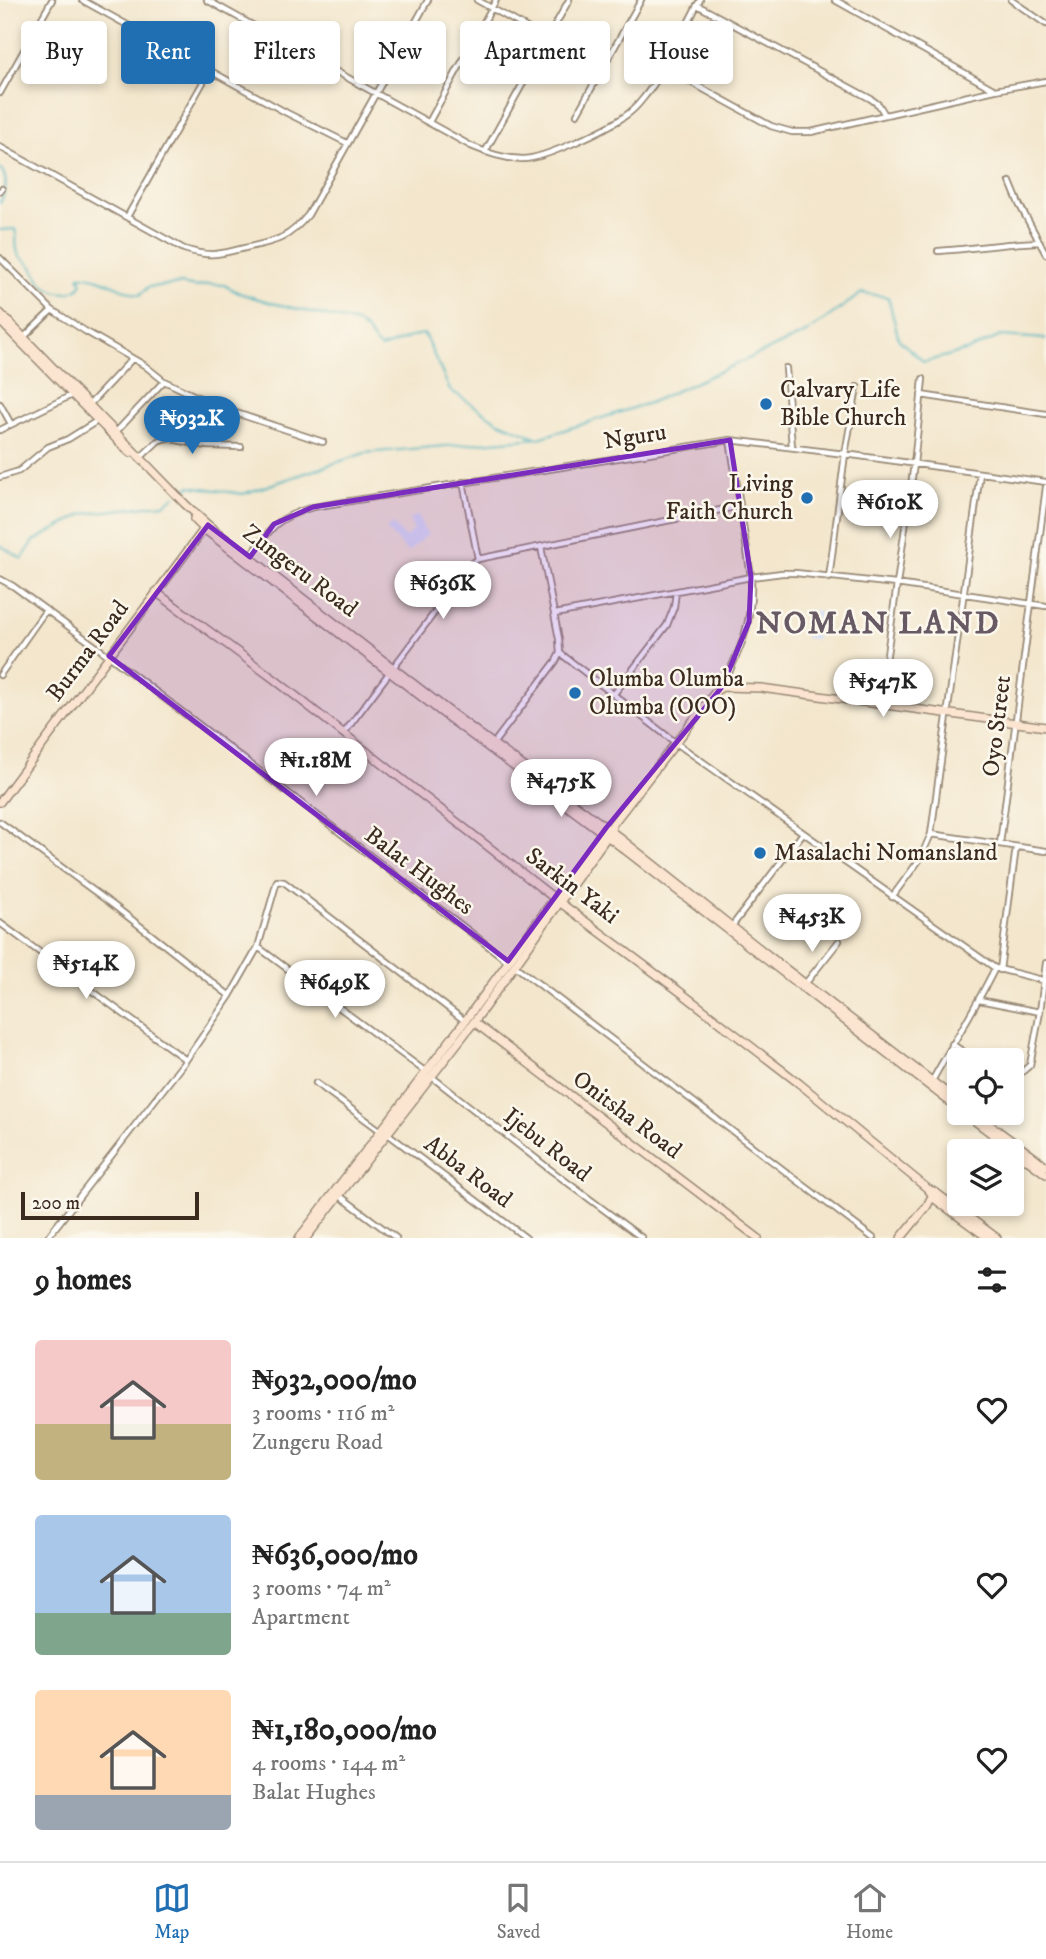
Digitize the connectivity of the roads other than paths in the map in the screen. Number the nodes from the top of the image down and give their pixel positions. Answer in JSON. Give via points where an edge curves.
{"nodes":[{"id":1,"x":52,"y":0,"type":"edge"},
{"id":2,"x":82,"y":0,"type":"edge"},
{"id":3,"x":207,"y":0,"type":"edge"},
{"id":4,"x":428,"y":0,"type":"edge"},
{"id":5,"x":477,"y":0,"type":"edge"},
{"id":6,"x":496,"y":0,"type":"edge"},
{"id":7,"x":569,"y":0,"type":"edge"},
{"id":8,"x":641,"y":0,"type":"edge"},
{"id":9,"x":835,"y":0,"type":"edge"},
{"id":10,"x":1011,"y":0,"type":"edge"},
{"id":11,"x":699,"y":3,"type":"edge"},
{"id":12,"x":492,"y":8,"type":"junction"},
{"id":13,"x":121,"y":21,"type":"edge"},
{"id":14,"x":515,"y":21,"type":"edge"},
{"id":15,"x":558,"y":21,"type":"edge"},
{"id":16,"x":689,"y":21,"type":"edge"},
{"id":17,"x":1046,"y":24,"type":"edge"},
{"id":18,"x":610,"y":55,"type":"edge"},
{"id":19,"x":215,"y":73,"type":"edge"},
{"id":20,"x":1046,"y":81,"type":"edge"},
{"id":21,"x":202,"y":84,"type":"edge"},
{"id":22,"x":523,"y":84,"type":"edge"},
{"id":23,"x":594,"y":84,"type":"edge"},
{"id":24,"x":652,"y":84,"type":"edge"},
{"id":25,"x":694,"y":84,"type":"edge"},
{"id":26,"x":995,"y":90,"type":"junction"},
{"id":27,"x":0,"y":93,"type":"edge"},
{"id":28,"x":377,"y":93,"type":"junction"},
{"id":29,"x":577,"y":114,"type":"dead end"},
{"id":30,"x":886,"y":115,"type":"junction"},
{"id":31,"x":429,"y":122,"type":"junction"},
{"id":32,"x":347,"y":143,"type":"junction"},
{"id":33,"x":0,"y":147,"type":"edge"},
{"id":34,"x":485,"y":152,"type":"junction"},
{"id":35,"x":1010,"y":182,"type":"dead end"},
{"id":36,"x":127,"y":217,"type":"junction"},
{"id":37,"x":1040,"y":242,"type":"junction"},
{"id":38,"x":938,"y":251,"type":"dead end"},
{"id":39,"x":1046,"y":254,"type":"edge"},
{"id":40,"x":0,"y":258,"type":"edge"},
{"id":41,"x":52,"y":310,"type":"junction"},
{"id":42,"x":0,"y":313,"type":"edge"},
{"id":43,"x":0,"y":321,"type":"edge"},
{"id":44,"x":24,"y":337,"type":"junction"},
{"id":45,"x":132,"y":359,"type":"junction"},
{"id":46,"x":786,"y":368,"type":"dead end"},
{"id":47,"x":923,"y":379,"type":"dead end"},
{"id":48,"x":164,"y":381,"type":"junction"},
{"id":49,"x":856,"y":387,"type":"dead end"},
{"id":50,"x":72,"y":395,"type":"junction"},
{"id":51,"x":921,"y":395,"type":"junction"},
{"id":52,"x":0,"y":404,"type":"edge"},
{"id":53,"x":89,"y":405,"type":"junction"},
{"id":54,"x":1046,"y":414,"type":"edge"},
{"id":55,"x":97,"y":421,"type":"junction"},
{"id":56,"x":11,"y":424,"type":"junction"},
{"id":57,"x":0,"y":430,"type":"edge"},
{"id":58,"x":116,"y":432,"type":"junction"},
{"id":59,"x":730,"y":440,"type":"junction"},
{"id":60,"x":323,"y":442,"type":"dead end"},
{"id":61,"x":241,"y":447,"type":"dead end"},
{"id":62,"x":792,"y":447,"type":"junction"},
{"id":63,"x":845,"y":454,"type":"junction"},
{"id":64,"x":141,"y":457,"type":"junction"},
{"id":65,"x":914,"y":464,"type":"junction"},
{"id":66,"x":980,"y":473,"type":"junction"},
{"id":67,"x":0,"y":477,"type":"edge"},
{"id":68,"x":463,"y":482,"type":"junction"},
{"id":69,"x":1046,"y":484,"type":"edge"},
{"id":70,"x":174,"y":495,"type":"junction"},
{"id":71,"x":740,"y":506,"type":"junction"},
{"id":72,"x":206,"y":527,"type":"junction"},
{"id":73,"x":541,"y":547,"type":"junction"},
{"id":74,"x":250,"y":557,"type":"junction"},
{"id":75,"x":478,"y":559,"type":"junction"},
{"id":76,"x":751,"y":576,"type":"junction"},
{"id":77,"x":830,"y":578,"type":"junction"},
{"id":78,"x":0,"y":579,"type":"edge"},
{"id":79,"x":896,"y":584,"type":"junction"},
{"id":80,"x":156,"y":592,"type":"junction"},
{"id":81,"x":676,"y":592,"type":"junction"},
{"id":82,"x":965,"y":594,"type":"junction"},
{"id":83,"x":1031,"y":604,"type":"junction"},
{"id":84,"x":1046,"y":606,"type":"edge"},
{"id":85,"x":46,"y":610,"type":"junction"},
{"id":86,"x":555,"y":614,"type":"junction"},
{"id":87,"x":560,"y":653,"type":"junction"},
{"id":88,"x":109,"y":656,"type":"junction"},
{"id":89,"x":391,"y":669,"type":"junction"},
{"id":90,"x":0,"y":675,"type":"edge"},
{"id":91,"x":722,"y":687,"type":"junction"},
{"id":92,"x":614,"y":694,"type":"junction"},
{"id":93,"x":880,"y":705,"type":"junction"},
{"id":94,"x":947,"y":713,"type":"junction"},
{"id":95,"x":1016,"y":722,"type":"junction"},
{"id":96,"x":1046,"y":727,"type":"edge"},
{"id":97,"x":344,"y":733,"type":"junction"},
{"id":98,"x":676,"y":743,"type":"junction"},
{"id":99,"x":493,"y":744,"type":"junction"},
{"id":100,"x":0,"y":802,"type":"edge"},
{"id":101,"x":0,"y":822,"type":"edge"},
{"id":102,"x":608,"y":831,"type":"junction"},
{"id":103,"x":803,"y":833,"type":"junction"},
{"id":104,"x":931,"y":834,"type":"junction"},
{"id":105,"x":1000,"y":844,"type":"junction"},
{"id":106,"x":1016,"y":847,"type":"junction"},
{"id":107,"x":1046,"y":851,"type":"edge"},
{"id":108,"x":892,"y":897,"type":"junction"},
{"id":109,"x":557,"y":900,"type":"junction"},
{"id":110,"x":0,"y":923,"type":"edge"},
{"id":111,"x":732,"y":927,"type":"junction"},
{"id":112,"x":839,"y":942,"type":"dead end"},
{"id":113,"x":258,"y":947,"type":"junction"},
{"id":114,"x":512,"y":963,"type":"junction"},
{"id":115,"x":1046,"y":963,"type":"edge"},
{"id":116,"x":997,"y":969,"type":"junction"},
{"id":117,"x":1045,"y":981,"type":"edge"},
{"id":118,"x":805,"y":984,"type":"junction"},
{"id":119,"x":230,"y":996,"type":"junction"},
{"id":120,"x":979,"y":1000,"type":"junction"},
{"id":121,"x":1040,"y":1012,"type":"junction"},
{"id":122,"x":469,"y":1022,"type":"junction"},
{"id":123,"x":952,"y":1044,"type":"junction"},
{"id":124,"x":958,"y":1048,"type":"edge"},
{"id":125,"x":186,"y":1060,"type":"junction"},
{"id":126,"x":1024,"y":1070,"type":"edge"},
{"id":127,"x":429,"y":1075,"type":"junction"},
{"id":128,"x":932,"y":1081,"type":"junction"},
{"id":129,"x":316,"y":1083,"type":"dead end"},
{"id":130,"x":947,"y":1093,"type":"edge"},
{"id":131,"x":947,"y":1100,"type":"edge"},
{"id":132,"x":980,"y":1125,"type":"edge"},
{"id":133,"x":990,"y":1125,"type":"edge"},
{"id":134,"x":385,"y":1132,"type":"junction"},
{"id":135,"x":999,"y":1139,"type":"edge"},
{"id":136,"x":1024,"y":1158,"type":"edge"},
{"id":137,"x":1046,"y":1166,"type":"edge"},
{"id":138,"x":1046,"y":1174,"type":"edge"},
{"id":139,"x":934,"y":1195,"type":"junction"},
{"id":140,"x":341,"y":1196,"type":"junction"},
{"id":141,"x":947,"y":1200,"type":"edge"},
{"id":142,"x":972,"y":1216,"type":"edge"},
{"id":143,"x":47,"y":1238,"type":"edge"},
{"id":144,"x":299,"y":1238,"type":"edge"},
{"id":145,"x":306,"y":1238,"type":"edge"},
{"id":146,"x":396,"y":1238,"type":"edge"},
{"id":147,"x":526,"y":1238,"type":"edge"},
{"id":148,"x":642,"y":1238,"type":"edge"},
{"id":149,"x":758,"y":1238,"type":"edge"},
{"id":150,"x":873,"y":1238,"type":"edge"},
{"id":151,"x":901,"y":1238,"type":"edge"},
{"id":152,"x":988,"y":1238,"type":"edge"},
{"id":153,"x":998,"y":1238,"type":"edge"}],
"edges":[{"from":1,"to":27,"type":"street"},
{"from":2,"to":13,"type":"street"},
{"from":3,"to":28,"type":"street"},
{"from":4,"to":28,"type":"street"},
{"from":5,"to":12,"type":"street"},
{"from":6,"to":12,"type":"street"},
{"from":7,"to":15,"type":"street"},
{"from":8,"to":18,"type":"street"},
{"from":9,"to":26,"type":"street"},
{"from":10,"to":17,"type":"street"},
{"from":11,"to":16,"type":"street"},
{"from":11,"to":30,"type":"street","via":[[875,102]]},
{"from":12,"to":14,"type":"street"},
{"from":12,"to":31,"type":"street"},
{"from":19,"to":32,"type":"street"},
{"from":20,"to":26,"type":"street"},
{"from":21,"to":36,"type":"street"},
{"from":22,"to":34,"type":"street"},
{"from":23,"to":29,"type":"street"},
{"from":24,"to":34,"type":"street","via":[[626,116],[551,152],[526,160]]},
{"from":25,"to":30,"type":"street","via":[[771,126],[792,132]]},
{"from":26,"to":30,"type":"street"},
{"from":28,"to":31,"type":"street"},
{"from":28,"to":32,"type":"street"},
{"from":31,"to":34,"type":"street"},
{"from":32,"to":36,"type":"street","via":[[308,215],[279,240],[208,256],[184,249]]},
{"from":33,"to":36,"type":"street"},
{"from":35,"to":37,"type":"street"},
{"from":37,"to":38,"type":"street"},
{"from":37,"to":39,"type":"street"},
{"from":40,"to":41,"type":"street"},
{"from":41,"to":44,"type":"street"},
{"from":41,"to":45,"type":"street"},
{"from":42,"to":44,"type":"street"},
{"from":43,"to":50,"type":"street"},
{"from":44,"to":53,"type":"street"},
{"from":45,"to":48,"type":"street"},
{"from":45,"to":53,"type":"street"},
{"from":46,"to":62,"type":"street"},
{"from":47,"to":51,"type":"street"},
{"from":48,"to":58,"type":"street"},
{"from":48,"to":60,"type":"street","via":[[221,408]]},
{"from":49,"to":63,"type":"street"},
{"from":50,"to":55,"type":"street"},
{"from":50,"to":56,"type":"street"},
{"from":51,"to":54,"type":"street"},
{"from":51,"to":65,"type":"street"},
{"from":52,"to":56,"type":"street"},
{"from":53,"to":58,"type":"street"},
{"from":55,"to":67,"type":"street","via":[[48,447],[19,471]]},
{"from":55,"to":70,"type":"street"},
{"from":56,"to":57,"type":"street"},
{"from":58,"to":64,"type":"street"},
{"from":59,"to":62,"type":"street","name":"Nguru"},
{"from":59,"to":68,"type":"street","name":"Nguru"},
{"from":59,"to":71,"type":"street"},
{"from":61,"to":64,"type":"street","via":[[166,438]]},
{"from":62,"to":63,"type":"street","name":"Nguru"},
{"from":63,"to":65,"type":"street","name":"Nguru"},
{"from":63,"to":77,"type":"street"},
{"from":64,"to":70,"type":"street"},
{"from":65,"to":66,"type":"street","name":"Nguru"},
{"from":65,"to":79,"type":"street"},
{"from":66,"to":69,"type":"street","name":"Nguru"},
{"from":66,"to":82,"type":"street"},
{"from":68,"to":74,"type":"street","name":"Nguru","via":[[292,513],[274,524]]},
{"from":68,"to":75,"type":"street"},
{"from":69,"to":83,"type":"street","name":"Oyo Street"},
{"from":70,"to":72,"type":"street","name":"Zungeru Road"},
{"from":71,"to":73,"type":"street"},
{"from":71,"to":76,"type":"street"},
{"from":72,"to":74,"type":"street","name":"Zungeru Road"},
{"from":72,"to":80,"type":"street","name":"Burma Road"},
{"from":72,"to":89,"type":"street"},
{"from":73,"to":75,"type":"street"},
{"from":73,"to":86,"type":"street"},
{"from":74,"to":89,"type":"street","name":"Zungeru Road"},
{"from":75,"to":89,"type":"street"},
{"from":76,"to":77,"type":"street","via":[[782,573]]},
{"from":76,"to":81,"type":"street"},
{"from":76,"to":91,"type":"street","via":[[750,622]]},
{"from":77,"to":79,"type":"street"},
{"from":78,"to":85,"type":"street","name":"Balat Hughes"},
{"from":79,"to":82,"type":"street"},
{"from":79,"to":93,"type":"street"},
{"from":80,"to":88,"type":"street","name":"Burma Road"},
{"from":80,"to":97,"type":"street","name":"Sarkin Yaki"},
{"from":81,"to":86,"type":"street"},
{"from":81,"to":92,"type":"street","via":[[667,625]]},
{"from":82,"to":83,"type":"street"},
{"from":82,"to":94,"type":"street"},
{"from":83,"to":84,"type":"street"},
{"from":83,"to":95,"type":"street","name":"Oyo Street"},
{"from":85,"to":88,"type":"street","name":"Balat Hughes"},
{"from":85,"to":90,"type":"street"},
{"from":86,"to":87,"type":"street"},
{"from":87,"to":92,"type":"street"},
{"from":87,"to":99,"type":"street"},
{"from":88,"to":100,"type":"street","name":"Burma Road"},
{"from":88,"to":114,"type":"street","name":"Balat Hughes"},
{"from":89,"to":97,"type":"street"},
{"from":89,"to":99,"type":"street","name":"Zungeru Road"},
{"from":89,"to":102,"type":"street","via":[[489,749]]},
{"from":91,"to":93,"type":"street"},
{"from":91,"to":98,"type":"street","via":[[710,696]]},
{"from":92,"to":98,"type":"street"},
{"from":93,"to":94,"type":"street"},
{"from":94,"to":95,"type":"street"},
{"from":94,"to":104,"type":"street"},
{"from":95,"to":96,"type":"street"},
{"from":95,"to":105,"type":"street","name":"Oyo Street"},
{"from":97,"to":109,"type":"street","name":"Sarkin Yaki"},
{"from":98,"to":102,"type":"street"},
{"from":98,"to":103,"type":"street"},
{"from":99,"to":102,"type":"street","name":"Zungeru Road"},
{"from":101,"to":119,"type":"street"},
{"from":102,"to":109,"type":"street"},
{"from":102,"to":111,"type":"street","name":"Zungeru Road"},
{"from":102,"to":131,"type":"street"},
{"from":103,"to":108,"type":"street"},
{"from":103,"to":111,"type":"street"},
{"from":104,"to":105,"type":"street"},
{"from":104,"to":108,"type":"street","via":[[920,859]]},
{"from":105,"to":106,"type":"street"},
{"from":106,"to":107,"type":"street"},
{"from":106,"to":116,"type":"street"},
{"from":108,"to":116,"type":"street"},
{"from":109,"to":114,"type":"street"},
{"from":109,"to":139,"type":"street","name":"Sarkin Yaki","via":[[800,1084]]},
{"from":110,"to":125,"type":"street"},
{"from":111,"to":118,"type":"street","name":"Zungeru Road"},
{"from":112,"to":118,"type":"street"},
{"from":113,"to":119,"type":"street"},
{"from":113,"to":122,"type":"street","name":"Onitsha Road","via":[[275,884],[284,882]]},
{"from":113,"to":127,"type":"street","name":"Ijebu Road"},
{"from":114,"to":122,"type":"street"},
{"from":114,"to":150,"type":"street","name":"Balat Hughes"},
{"from":115,"to":117,"type":"street"},
{"from":116,"to":117,"type":"street"},
{"from":116,"to":120,"type":"street"},
{"from":117,"to":121,"type":"street"},
{"from":118,"to":128,"type":"street","name":"Zungeru Road"},
{"from":119,"to":125,"type":"street"},
{"from":120,"to":121,"type":"street"},
{"from":120,"to":123,"type":"street"},
{"from":121,"to":126,"type":"street","via":[[1030,1065]]},
{"from":122,"to":127,"type":"street"},
{"from":122,"to":149,"type":"street","name":"Onitsha Road"},
{"from":123,"to":124,"type":"street"},
{"from":123,"to":128,"type":"street"},
{"from":125,"to":143,"type":"street"},
{"from":127,"to":134,"type":"street"},
{"from":127,"to":148,"type":"street","name":"Ijebu Road"},
{"from":128,"to":130,"type":"street","name":"Zungeru Road"},
{"from":129,"to":134,"type":"street","name":"Abba Road"},
{"from":132,"to":135,"type":"street"},
{"from":133,"to":137,"type":"street"},
{"from":134,"to":140,"type":"street"},
{"from":134,"to":144,"type":"street"},
{"from":134,"to":147,"type":"street","name":"Abba Road"},
{"from":136,"to":138,"type":"street"},
{"from":139,"to":141,"type":"street","name":"Sarkin Yaki"},
{"from":139,"to":151,"type":"street"},
{"from":139,"to":152,"type":"street"},
{"from":140,"to":145,"type":"street"},
{"from":140,"to":146,"type":"street"},
{"from":142,"to":153,"type":"street","name":"Sarkin Yaki"}]}
